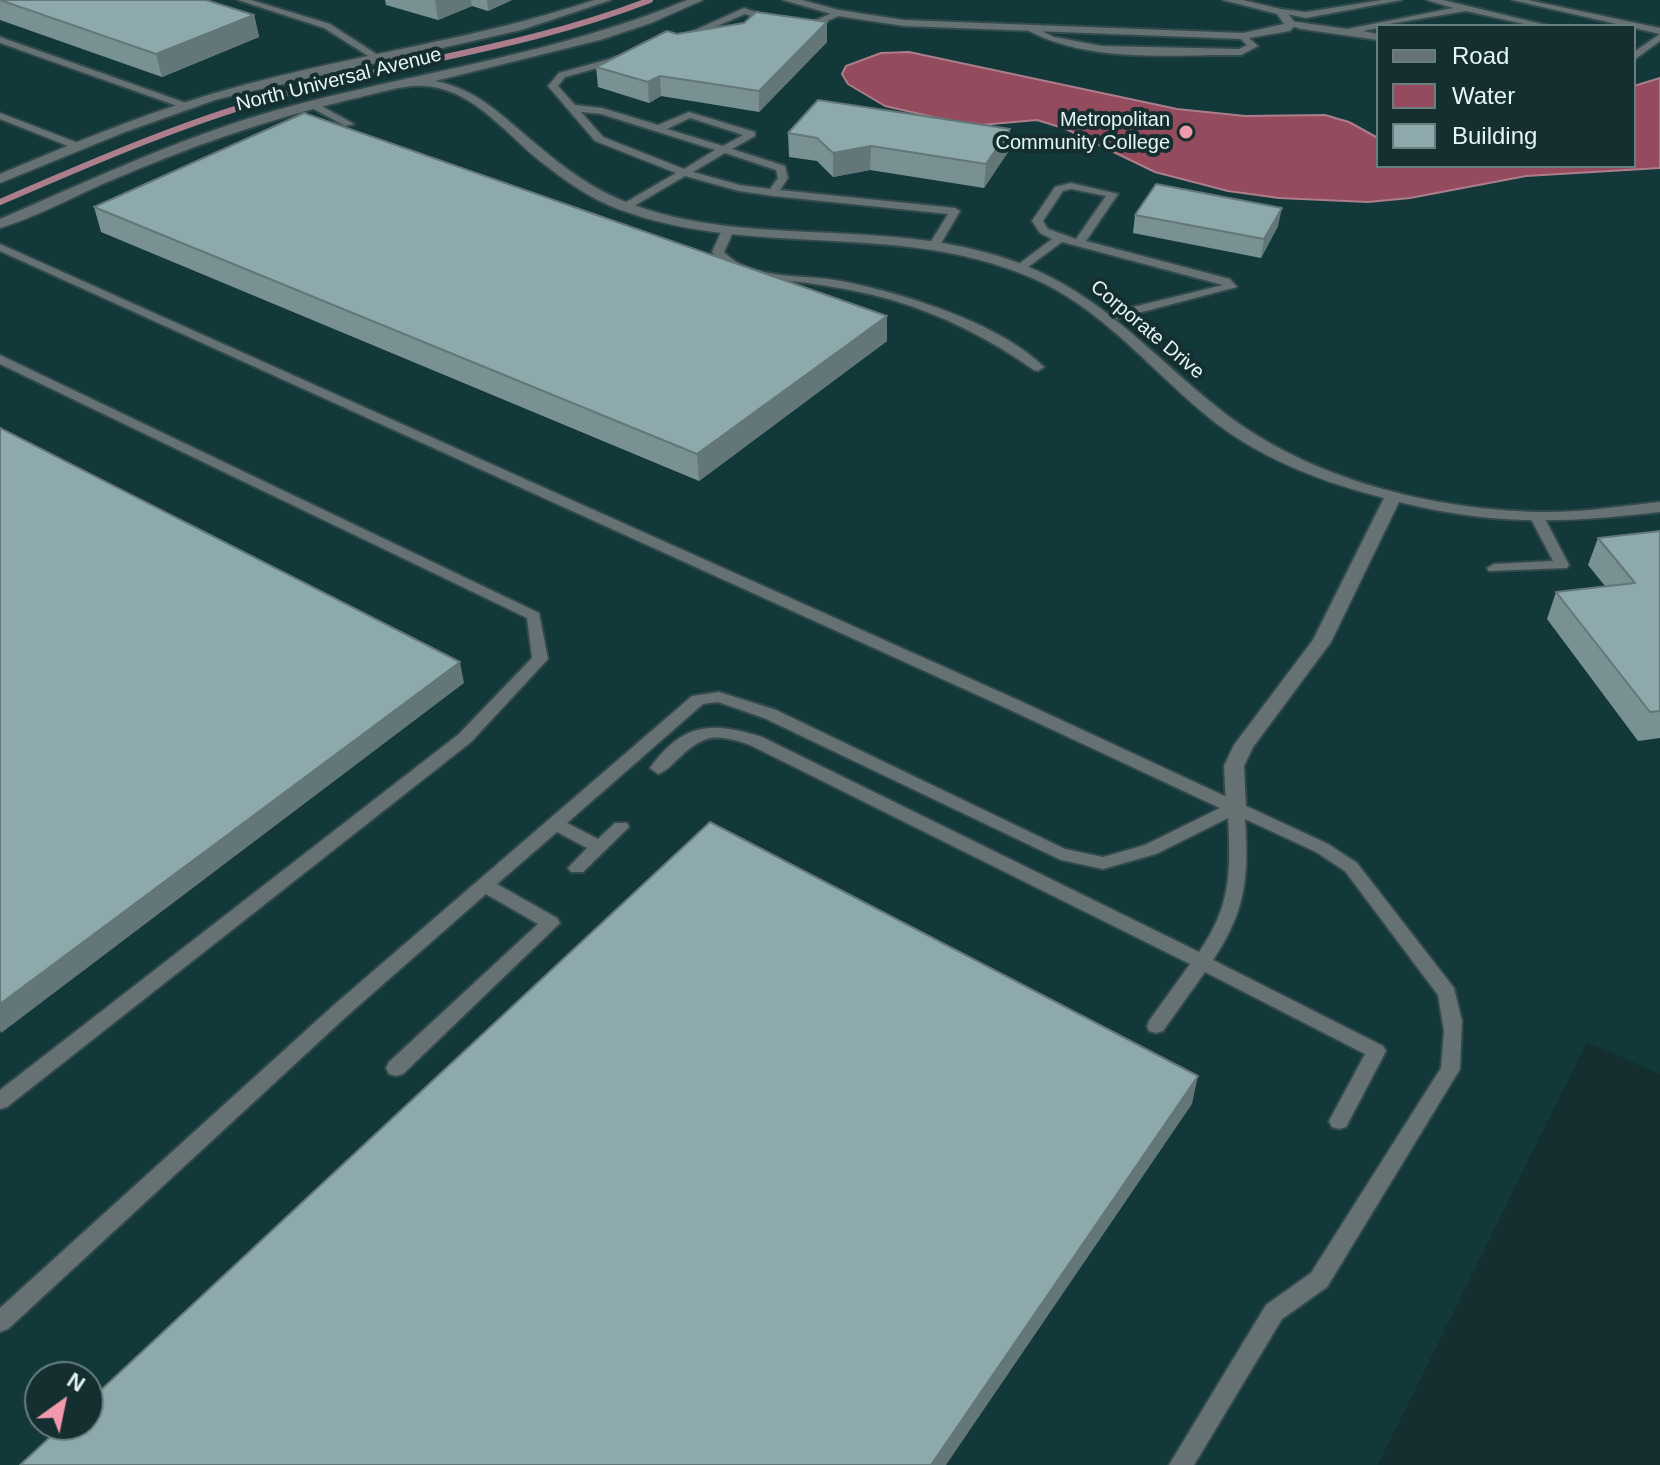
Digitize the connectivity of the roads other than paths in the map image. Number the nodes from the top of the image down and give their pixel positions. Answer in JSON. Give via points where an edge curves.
{"nodes":[{"id":1,"x":242,"y":0,"type":"edge"},
{"id":2,"x":605,"y":0,"type":"edge"},
{"id":3,"x":697,"y":0,"type":"edge"},
{"id":4,"x":789,"y":0,"type":"edge"},
{"id":5,"x":1229,"y":0,"type":"edge"},
{"id":6,"x":1398,"y":0,"type":"edge"},
{"id":7,"x":1431,"y":0,"type":"edge"},
{"id":8,"x":1516,"y":0,"type":"edge"},
{"id":9,"x":1585,"y":0,"type":"edge"},
{"id":10,"x":1465,"y":8,"type":"junction"},
{"id":11,"x":1281,"y":12,"type":"junction"},
{"id":12,"x":1571,"y":12,"type":"junction"},
{"id":13,"x":838,"y":13,"type":"junction"},
{"id":14,"x":1517,"y":20,"type":"junction"},
{"id":15,"x":781,"y":22,"type":"edge"},
{"id":16,"x":1290,"y":24,"type":"junction"},
{"id":17,"x":1385,"y":24,"type":"edge"},
{"id":18,"x":1498,"y":24,"type":"edge"},
{"id":19,"x":1536,"y":24,"type":"edge"},
{"id":20,"x":1620,"y":24,"type":"edge"},
{"id":21,"x":794,"y":25,"type":"edge"},
{"id":22,"x":1376,"y":26,"type":"edge"},
{"id":23,"x":1636,"y":28,"type":"edge"},
{"id":24,"x":1350,"y":31,"type":"junction"},
{"id":25,"x":1660,"y":34,"type":"edge"},
{"id":26,"x":1376,"y":37,"type":"edge"},
{"id":27,"x":0,"y":40,"type":"edge"},
{"id":28,"x":671,"y":43,"type":"edge"},
{"id":29,"x":1636,"y":46,"type":"edge"},
{"id":30,"x":1646,"y":49,"type":"junction"},
{"id":31,"x":633,"y":56,"type":"edge"},
{"id":32,"x":1636,"y":56,"type":"edge"},
{"id":33,"x":376,"y":57,"type":"junction"},
{"id":34,"x":503,"y":61,"type":"junction"},
{"id":35,"x":409,"y":82,"type":"junction"},
{"id":36,"x":313,"y":105,"type":"junction"},
{"id":37,"x":484,"y":105,"type":"junction"},
{"id":38,"x":186,"y":106,"type":"junction"},
{"id":39,"x":573,"y":108,"type":"junction"},
{"id":40,"x":0,"y":116,"type":"edge"},
{"id":41,"x":349,"y":124,"type":"dead end"},
{"id":42,"x":658,"y":129,"type":"junction"},
{"id":43,"x":77,"y":146,"type":"junction"},
{"id":44,"x":725,"y":150,"type":"junction"},
{"id":45,"x":685,"y":173,"type":"junction"},
{"id":46,"x":0,"y":179,"type":"edge"},
{"id":47,"x":773,"y":193,"type":"junction"},
{"id":48,"x":625,"y":207,"type":"junction"},
{"id":49,"x":0,"y":224,"type":"edge"},
{"id":50,"x":728,"y":230,"type":"junction"},
{"id":51,"x":1060,"y":238,"type":"junction"},
{"id":52,"x":936,"y":243,"type":"junction"},
{"id":53,"x":1079,"y":243,"type":"junction"},
{"id":54,"x":0,"y":247,"type":"edge"},
{"id":55,"x":1020,"y":268,"type":"junction"},
{"id":56,"x":1104,"y":318,"type":"junction"},
{"id":57,"x":0,"y":359,"type":"edge"},
{"id":58,"x":1038,"y":367,"type":"dead end"},
{"id":59,"x":1394,"y":495,"type":"junction"},
{"id":60,"x":1660,"y":507,"type":"edge"},
{"id":61,"x":1537,"y":517,"type":"junction"},
{"id":62,"x":1494,"y":568,"type":"dead end"},
{"id":63,"x":658,"y":768,"type":"dead end"},
{"id":64,"x":1236,"y":807,"type":"junction"},
{"id":65,"x":555,"y":824,"type":"junction"},
{"id":66,"x":621,"y":827,"type":"dead end"},
{"id":67,"x":599,"y":847,"type":"junction"},
{"id":68,"x":577,"y":868,"type":"dead end"},
{"id":69,"x":485,"y":885,"type":"junction"},
{"id":70,"x":1202,"y":962,"type":"junction"},
{"id":71,"x":1156,"y":1026,"type":"dead end"},
{"id":72,"x":396,"y":1068,"type":"dead end"},
{"id":73,"x":0,"y":1101,"type":"edge"},
{"id":74,"x":1339,"y":1121,"type":"dead end"},
{"id":75,"x":0,"y":1322,"type":"edge"},
{"id":76,"x":1181,"y":1465,"type":"edge"}],
"edges":[{"from":1,"to":33,"type":"lane","via":[[327,26]]},
{"from":2,"to":33,"type":"street","name":"North Universal Avenue","via":[[546,19]]},
{"from":3,"to":34,"type":"street","name":"North Universal Avenue","via":[[606,36]]},
{"from":4,"to":13,"type":"street"},
{"from":5,"to":11,"type":"street"},
{"from":6,"to":11,"type":"lane","via":[[1306,15]]},
{"from":7,"to":10,"type":"lane"},
{"from":8,"to":12,"type":"lane"},
{"from":9,"to":12,"type":"lane"},
{"from":10,"to":14,"type":"lane"},
{"from":10,"to":17,"type":"lane"},
{"from":11,"to":16,"type":"street"},
{"from":12,"to":20,"type":"lane"},
{"from":13,"to":16,"type":"street","via":[[904,23],[1243,36]]},
{"from":13,"to":21,"type":"lane","via":[[806,29]]},
{"from":14,"to":18,"type":"lane"},
{"from":14,"to":19,"type":"lane"},
{"from":15,"to":28,"type":"lane","via":[[744,11]]},
{"from":16,"to":24,"type":"lane"},
{"from":22,"to":24,"type":"lane"},
{"from":23,"to":25,"type":"lane"},
{"from":24,"to":26,"type":"lane"},
{"from":25,"to":30,"type":"lane"},
{"from":27,"to":38,"type":"lane"},
{"from":29,"to":30,"type":"lane"},
{"from":30,"to":32,"type":"lane"},
{"from":31,"to":39,"type":"lane","via":[[558,78],[553,86]]},
{"from":33,"to":38,"type":"street","name":"North Universal Avenue"},
{"from":34,"to":35,"type":"street","name":"North Universal Avenue"},
{"from":34,"to":37,"type":"street","via":[[476,79]]},
{"from":35,"to":36,"type":"street","name":"North Universal Avenue"},
{"from":35,"to":37,"type":"street","name":"Corporate Drive","via":[[454,89]]},
{"from":36,"to":41,"type":"lane"},
{"from":36,"to":49,"type":"street","name":"North Universal Avenue","via":[[210,135]]},
{"from":37,"to":48,"type":"street","name":"Corporate Drive","via":[[550,164]]},
{"from":38,"to":43,"type":"street","name":"North Universal Avenue"},
{"from":39,"to":42,"type":"lane","via":[[602,111]]},
{"from":39,"to":45,"type":"lane","via":[[599,139]]},
{"from":40,"to":43,"type":"lane"},
{"from":42,"to":44,"type":"lane"},
{"from":42,"to":44,"type":"lane","via":[[689,115],[751,134]]},
{"from":43,"to":46,"type":"street","name":"North Universal Avenue"},
{"from":44,"to":45,"type":"lane"},
{"from":44,"to":47,"type":"lane","via":[[781,168],[783,178]]},
{"from":45,"to":47,"type":"lane"},
{"from":45,"to":48,"type":"lane"},
{"from":47,"to":52,"type":"lane","via":[[955,211]]},
{"from":48,"to":50,"type":"street","name":"Corporate Drive"},
{"from":50,"to":52,"type":"street","name":"Corporate Drive"},
{"from":50,"to":58,"type":"lane","via":[[718,252],[736,268],[911,301],[981,329]]},
{"from":51,"to":53,"type":"lane"},
{"from":51,"to":53,"type":"lane","via":[[1037,221],[1059,189],[1071,186],[1113,194]]},
{"from":51,"to":55,"type":"lane"},
{"from":52,"to":55,"type":"street","name":"Corporate Drive"},
{"from":53,"to":56,"type":"lane","via":[[1226,281],[1231,287]]},
{"from":54,"to":64,"type":"lane"},
{"from":55,"to":56,"type":"street","name":"Corporate Drive","via":[[1081,299]]},
{"from":56,"to":59,"type":"street","name":"Corporate Drive","via":[[1238,430],[1282,457]]},
{"from":57,"to":73,"type":"lane","via":[[534,616],[540,659],[465,738]]},
{"from":59,"to":61,"type":"street","name":"Corporate Drive"},
{"from":59,"to":64,"type":"street","via":[[1322,642],[1244,745],[1234,766]]},
{"from":60,"to":61,"type":"street","name":"Corporate Drive"},
{"from":61,"to":62,"type":"lane","via":[[1562,565]]},
{"from":63,"to":70,"type":"lane","via":[[693,735],[723,729]]},
{"from":64,"to":65,"type":"lane","via":[[1150,850],[1103,863],[1061,854],[770,714],[719,697],[698,700]]},
{"from":64,"to":70,"type":"lane","via":[[1240,877],[1231,918]]},
{"from":64,"to":76,"type":"lane","via":[[1351,867],[1447,993],[1454,1015],[1454,1048],[1450,1069],[1319,1280],[1274,1312]]},
{"from":65,"to":67,"type":"lane"},
{"from":65,"to":69,"type":"lane"},
{"from":66,"to":67,"type":"lane"},
{"from":67,"to":68,"type":"lane"},
{"from":69,"to":72,"type":"lane","via":[[551,923]]},
{"from":69,"to":75,"type":"lane"},
{"from":70,"to":71,"type":"lane"},
{"from":70,"to":74,"type":"lane","via":[[1376,1051]]}]}
